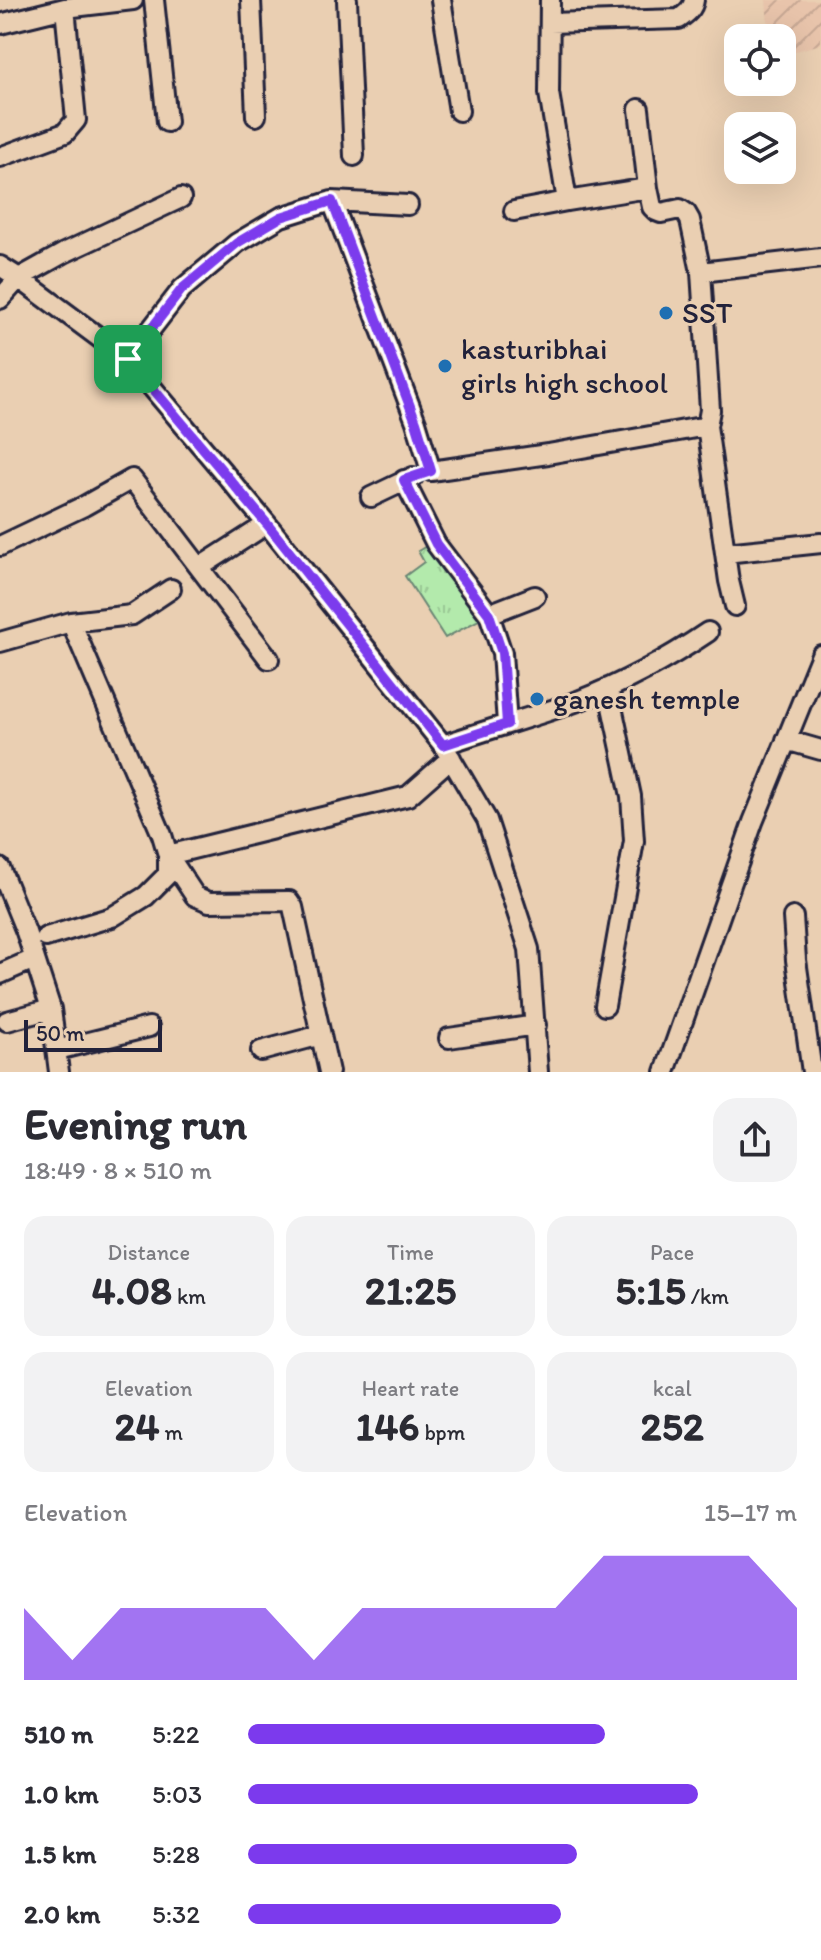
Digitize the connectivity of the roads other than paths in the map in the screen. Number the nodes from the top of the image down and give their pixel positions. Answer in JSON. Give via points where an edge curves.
{"nodes":[{"id":1,"x":133,"y":0,"type":"edge"},
{"id":2,"x":154,"y":0,"type":"edge"},
{"id":3,"x":251,"y":0,"type":"edge"},
{"id":4,"x":347,"y":0,"type":"edge"},
{"id":5,"x":441,"y":0,"type":"edge"},
{"id":6,"x":550,"y":0,"type":"edge"},
{"id":7,"x":694,"y":0,"type":"edge"},
{"id":8,"x":65,"y":8,"type":"junction"},
{"id":9,"x":550,"y":23,"type":"junction"},
{"id":10,"x":0,"y":24,"type":"edge"},
{"id":11,"x":639,"y":109,"type":"dead end"},
{"id":12,"x":459,"y":111,"type":"dead end"},
{"id":13,"x":256,"y":116,"type":"dead end"},
{"id":14,"x":167,"y":122,"type":"dead end"},
{"id":15,"x":354,"y":156,"type":"dead end"},
{"id":16,"x":0,"y":157,"type":"edge"},
{"id":17,"x":648,"y":188,"type":"junction"},
{"id":18,"x":181,"y":198,"type":"dead end"},
{"id":19,"x":332,"y":201,"type":"junction"},
{"id":20,"x":567,"y":201,"type":"junction"},
{"id":21,"x":408,"y":205,"type":"dead end"},
{"id":22,"x":514,"y":211,"type":"dead end"},
{"id":23,"x":821,"y":258,"type":"edge"},
{"id":24,"x":0,"y":266,"type":"edge"},
{"id":25,"x":701,"y":272,"type":"junction"},
{"id":26,"x":19,"y":278,"type":"junction"},
{"id":27,"x":0,"y":299,"type":"edge"},
{"id":28,"x":128,"y":359,"type":"junction"},
{"id":29,"x":707,"y":426,"type":"junction"},
{"id":30,"x":431,"y":471,"type":"junction"},
{"id":31,"x":404,"y":480,"type":"junction"},
{"id":32,"x":371,"y":497,"type":"dead end"},
{"id":33,"x":267,"y":524,"type":"junction"},
{"id":34,"x":821,"y":543,"type":"edge"},
{"id":35,"x":0,"y":546,"type":"edge"},
{"id":36,"x":725,"y":553,"type":"junction"},
{"id":37,"x":200,"y":567,"type":"junction"},
{"id":38,"x":171,"y":589,"type":"dead end"},
{"id":39,"x":535,"y":596,"type":"dead end"},
{"id":40,"x":735,"y":606,"type":"dead end"},
{"id":41,"x":489,"y":614,"type":"junction"},
{"id":42,"x":71,"y":622,"type":"junction"},
{"id":43,"x":708,"y":632,"type":"dead end"},
{"id":44,"x":0,"y":642,"type":"edge"},
{"id":45,"x":821,"y":655,"type":"edge"},
{"id":46,"x":269,"y":659,"type":"dead end"},
{"id":47,"x":608,"y":688,"type":"junction"},
{"id":48,"x":507,"y":724,"type":"junction"},
{"id":49,"x":786,"y":740,"type":"junction"},
{"id":50,"x":821,"y":750,"type":"edge"},
{"id":51,"x":447,"y":751,"type":"junction"},
{"id":52,"x":168,"y":855,"type":"junction"},
{"id":53,"x":0,"y":868,"type":"edge"},
{"id":54,"x":793,"y":917,"type":"dead end"},
{"id":55,"x":46,"y":937,"type":"dead end"},
{"id":56,"x":34,"y":959,"type":"junction"},
{"id":57,"x":0,"y":974,"type":"edge"},
{"id":58,"x":605,"y":1006,"type":"dead end"},
{"id":59,"x":51,"y":1009,"type":"junction"},
{"id":60,"x":7,"y":1021,"type":"dead end"},
{"id":61,"x":536,"y":1025,"type":"junction"},
{"id":62,"x":149,"y":1027,"type":"dead end"},
{"id":63,"x":321,"y":1035,"type":"junction"},
{"id":64,"x":449,"y":1038,"type":"dead end"},
{"id":65,"x":57,"y":1050,"type":"junction"},
{"id":66,"x":261,"y":1051,"type":"dead end"},
{"id":67,"x":59,"y":1072,"type":"edge"},
{"id":68,"x":329,"y":1072,"type":"edge"},
{"id":69,"x":538,"y":1072,"type":"edge"},
{"id":70,"x":665,"y":1072,"type":"edge"},
{"id":71,"x":812,"y":1072,"type":"edge"}],
"edges":[{"from":1,"to":8,"type":"street"},
{"from":2,"to":14,"type":"street"},
{"from":3,"to":13,"type":"street"},
{"from":4,"to":15,"type":"street"},
{"from":5,"to":12,"type":"street"},
{"from":6,"to":9,"type":"street"},
{"from":7,"to":9,"type":"street","via":[[679,19]]},
{"from":8,"to":10,"type":"street"},
{"from":8,"to":16,"type":"street","via":[[76,120],[65,133]]},
{"from":9,"to":20,"type":"street","via":[[549,93]]},
{"from":11,"to":17,"type":"street"},
{"from":17,"to":20,"type":"street"},
{"from":17,"to":25,"type":"street","via":[[656,211],[686,213]]},
{"from":18,"to":26,"type":"street"},
{"from":19,"to":21,"type":"street"},
{"from":19,"to":28,"type":"street","via":[[281,217],[237,243],[182,289]]},
{"from":19,"to":30,"type":"street"},
{"from":20,"to":22,"type":"street"},
{"from":23,"to":25,"type":"street"},
{"from":24,"to":26,"type":"street"},
{"from":25,"to":29,"type":"street"},
{"from":26,"to":27,"type":"street"},
{"from":26,"to":28,"type":"street"},
{"from":28,"to":33,"type":"street"},
{"from":29,"to":30,"type":"street"},
{"from":29,"to":36,"type":"street"},
{"from":30,"to":31,"type":"street"},
{"from":31,"to":32,"type":"street"},
{"from":31,"to":41,"type":"street","via":[[436,544]]},
{"from":33,"to":37,"type":"street"},
{"from":33,"to":51,"type":"street"},
{"from":34,"to":36,"type":"street"},
{"from":35,"to":37,"type":"street","via":[[132,479]]},
{"from":36,"to":40,"type":"street"},
{"from":37,"to":46,"type":"street"},
{"from":38,"to":42,"type":"street","via":[[132,615]]},
{"from":39,"to":41,"type":"street"},
{"from":41,"to":48,"type":"street","via":[[502,653]]},
{"from":42,"to":44,"type":"street"},
{"from":42,"to":52,"type":"street"},
{"from":43,"to":47,"type":"street"},
{"from":45,"to":49,"type":"street"},
{"from":47,"to":48,"type":"street"},
{"from":47,"to":58,"type":"street","via":[[631,796],[634,841]]},
{"from":48,"to":51,"type":"street"},
{"from":49,"to":50,"type":"street"},
{"from":49,"to":70,"type":"street"},
{"from":51,"to":52,"type":"street","via":[[408,796]]},
{"from":51,"to":61,"type":"street","via":[[487,820],[529,949]]},
{"from":52,"to":55,"type":"street","via":[[168,874],[146,896],[112,917]]},
{"from":52,"to":63,"type":"street","via":[[195,896],[209,902],[289,901]]},
{"from":53,"to":56,"type":"street"},
{"from":54,"to":71,"type":"street"},
{"from":56,"to":57,"type":"street"},
{"from":56,"to":59,"type":"street"},
{"from":59,"to":60,"type":"street"},
{"from":59,"to":65,"type":"street"},
{"from":61,"to":64,"type":"street"},
{"from":61,"to":69,"type":"street"},
{"from":62,"to":65,"type":"street"},
{"from":63,"to":66,"type":"street"},
{"from":63,"to":68,"type":"street"},
{"from":65,"to":67,"type":"street"}]}
